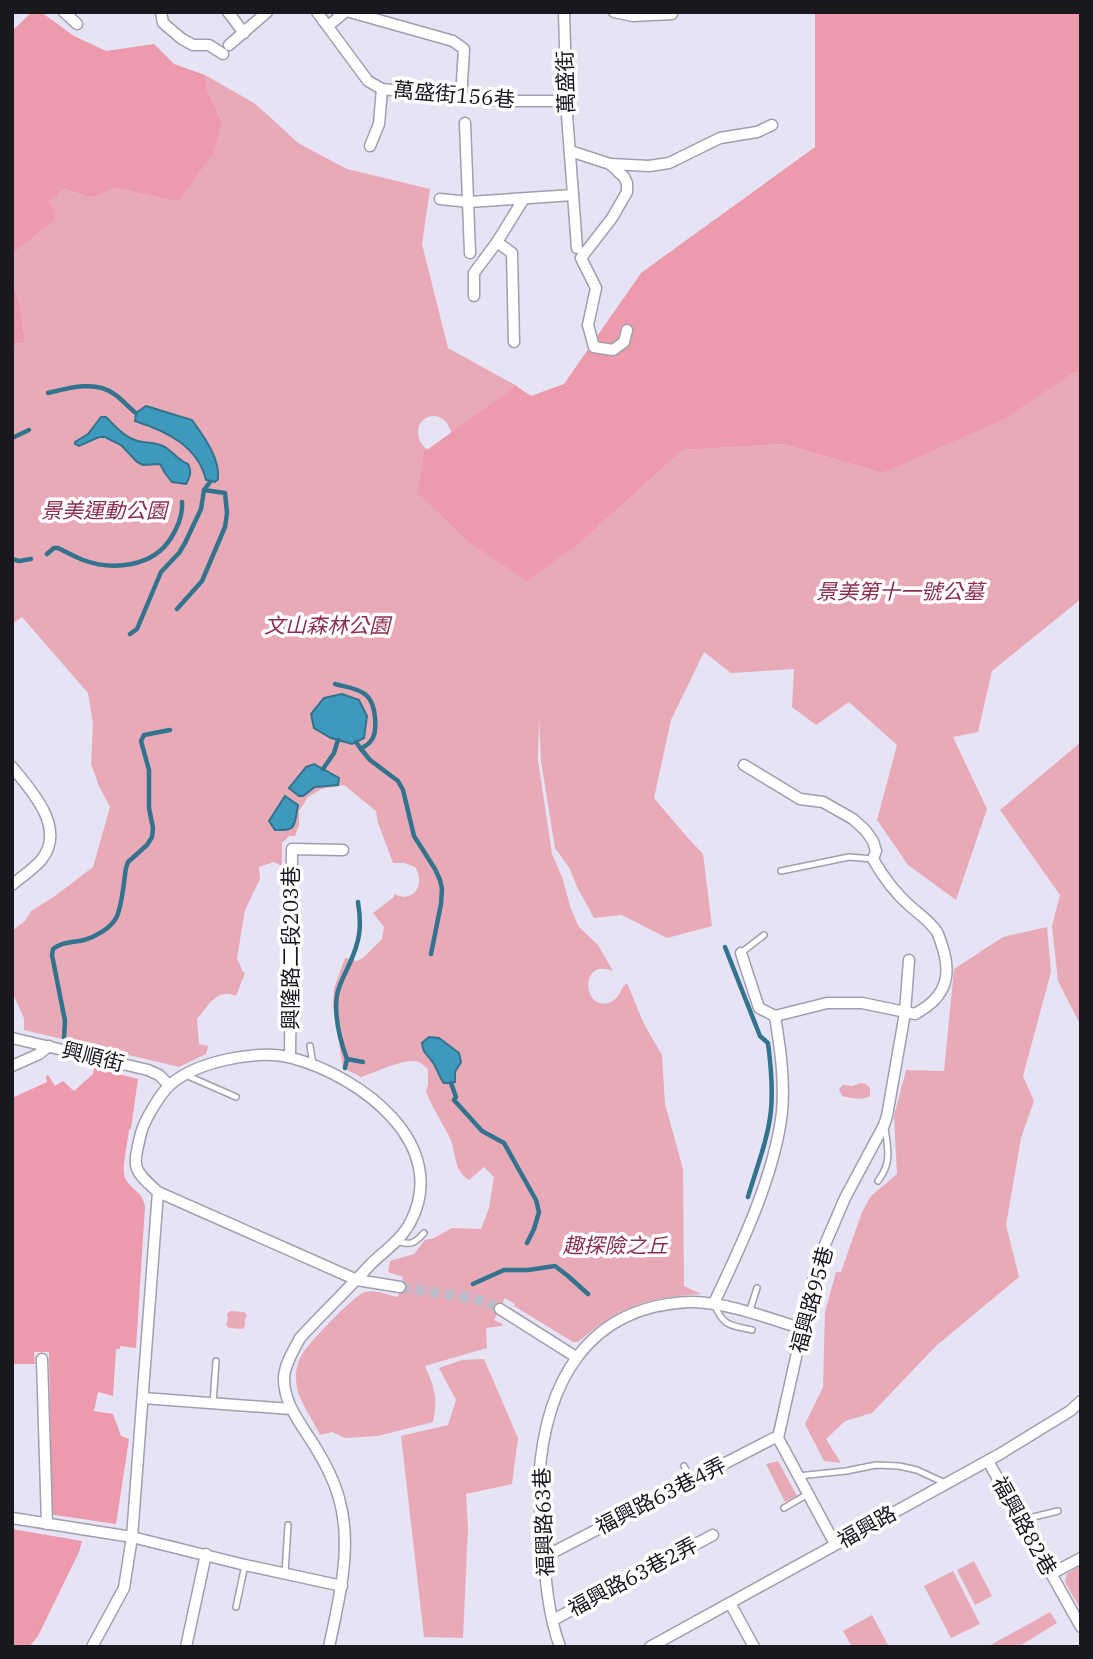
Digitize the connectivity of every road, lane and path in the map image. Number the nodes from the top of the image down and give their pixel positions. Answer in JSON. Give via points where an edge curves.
{"nodes":[{"id":1,"x":64,"y":12,"type":"edge"},
{"id":2,"x":161,"y":12,"type":"edge"},
{"id":3,"x":228,"y":12,"type":"edge"},
{"id":4,"x":267,"y":12,"type":"edge"},
{"id":5,"x":317,"y":12,"type":"edge"},
{"id":6,"x":347,"y":12,"type":"edge"},
{"id":7,"x":564,"y":12,"type":"edge"},
{"id":8,"x":614,"y":12,"type":"edge"},
{"id":9,"x":672,"y":15,"type":"dead end"},
{"id":10,"x":77,"y":24,"type":"dead end"},
{"id":11,"x":328,"y":26,"type":"junction"},
{"id":12,"x":244,"y":33,"type":"junction"},
{"id":13,"x":382,"y":89,"type":"junction"},
{"id":14,"x":461,"y":98,"type":"junction"},
{"id":15,"x":566,"y":101,"type":"junction"},
{"id":16,"x":465,"y":123,"type":"dead end"},
{"id":17,"x":772,"y":125,"type":"dead end"},
{"id":18,"x":370,"y":146,"type":"dead end"},
{"id":19,"x":570,"y":151,"type":"junction"},
{"id":20,"x":610,"y":164,"type":"junction"},
{"id":21,"x":573,"y":195,"type":"junction"},
{"id":22,"x":440,"y":199,"type":"dead end"},
{"id":23,"x":523,"y":200,"type":"junction"},
{"id":24,"x":469,"y":202,"type":"junction"},
{"id":25,"x":496,"y":242,"type":"junction"},
{"id":26,"x":577,"y":248,"type":"dead end"},
{"id":27,"x":471,"y":254,"type":"dead end"},
{"id":28,"x":474,"y":296,"type":"dead end"},
{"id":29,"x":627,"y":330,"type":"dead end"},
{"id":30,"x":514,"y":342,"type":"dead end"},
{"id":31,"x":744,"y":765,"type":"dead end"},
{"id":32,"x":12,"y":766,"type":"edge"},
{"id":33,"x":344,"y":850,"type":"dead end"},
{"id":34,"x":873,"y":859,"type":"junction"},
{"id":35,"x":781,"y":871,"type":"dead end"},
{"id":36,"x":12,"y":885,"type":"edge"},
{"id":37,"x":764,"y":935,"type":"dead end"},
{"id":38,"x":740,"y":953,"type":"joint"},
{"id":39,"x":909,"y":960,"type":"dead end"},
{"id":40,"x":905,"y":1013,"type":"junction"},
{"id":41,"x":775,"y":1016,"type":"junction"},
{"id":42,"x":12,"y":1038,"type":"edge"},
{"id":43,"x":49,"y":1046,"type":"junction"},
{"id":44,"x":310,"y":1046,"type":"dead end"},
{"id":45,"x":290,"y":1057,"type":"junction"},
{"id":46,"x":313,"y":1065,"type":"junction"},
{"id":47,"x":12,"y":1066,"type":"edge"},
{"id":48,"x":185,"y":1074,"type":"junction"},
{"id":49,"x":169,"y":1085,"type":"junction"},
{"id":50,"x":236,"y":1097,"type":"dead end"},
{"id":51,"x":884,"y":1125,"type":"junction"},
{"id":52,"x":878,"y":1181,"type":"dead end"},
{"id":53,"x":158,"y":1192,"type":"junction"},
{"id":54,"x":424,"y":1233,"type":"dead end"},
{"id":55,"x":395,"y":1241,"type":"junction"},
{"id":56,"x":357,"y":1280,"type":"junction"},
{"id":57,"x":400,"y":1287,"type":"tunnel mouth"},
{"id":58,"x":757,"y":1288,"type":"dead end"},
{"id":59,"x":714,"y":1303,"type":"junction"},
{"id":60,"x":500,"y":1309,"type":"tunnel mouth"},
{"id":61,"x":749,"y":1313,"type":"junction"},
{"id":62,"x":803,"y":1329,"type":"junction"},
{"id":63,"x":752,"y":1330,"type":"dead end"},
{"id":64,"x":576,"y":1356,"type":"junction"},
{"id":65,"x":42,"y":1359,"type":"dead end"},
{"id":66,"x":216,"y":1361,"type":"dead end"},
{"id":67,"x":144,"y":1398,"type":"junction"},
{"id":68,"x":1081,"y":1401,"type":"edge"},
{"id":69,"x":213,"y":1403,"type":"junction"},
{"id":70,"x":291,"y":1409,"type":"junction"},
{"id":71,"x":778,"y":1438,"type":"junction"},
{"id":72,"x":988,"y":1461,"type":"junction"},
{"id":73,"x":684,"y":1466,"type":"dead end"},
{"id":74,"x":798,"y":1476,"type":"junction"},
{"id":75,"x":691,"y":1480,"type":"junction"},
{"id":76,"x":947,"y":1484,"type":"junction"},
{"id":77,"x":808,"y":1494,"type":"junction"},
{"id":78,"x":784,"y":1508,"type":"dead end"},
{"id":79,"x":1058,"y":1511,"type":"dead end"},
{"id":80,"x":12,"y":1518,"type":"edge"},
{"id":81,"x":1021,"y":1520,"type":"junction"},
{"id":82,"x":47,"y":1524,"type":"junction"},
{"id":83,"x":288,"y":1525,"type":"dead end"},
{"id":84,"x":713,"y":1535,"type":"dead end"},
{"id":85,"x":132,"y":1537,"type":"junction"},
{"id":86,"x":835,"y":1544,"type":"junction"},
{"id":87,"x":206,"y":1554,"type":"junction"},
{"id":88,"x":544,"y":1557,"type":"junction"},
{"id":89,"x":1081,"y":1558,"type":"edge"},
{"id":90,"x":245,"y":1565,"type":"junction"},
{"id":91,"x":285,"y":1573,"type":"junction"},
{"id":92,"x":1051,"y":1574,"type":"junction"},
{"id":93,"x":342,"y":1586,"type":"junction"},
{"id":94,"x":730,"y":1603,"type":"junction"},
{"id":95,"x":236,"y":1607,"type":"dead end"},
{"id":96,"x":553,"y":1619,"type":"junction"},
{"id":97,"x":1081,"y":1628,"type":"edge"},
{"id":98,"x":670,"y":1636,"type":"junction"},
{"id":99,"x":93,"y":1647,"type":"edge"},
{"id":100,"x":186,"y":1647,"type":"edge"},
{"id":101,"x":329,"y":1647,"type":"edge"},
{"id":102,"x":560,"y":1647,"type":"edge"},
{"id":103,"x":650,"y":1647,"type":"edge"},
{"id":104,"x":676,"y":1647,"type":"edge"},
{"id":105,"x":754,"y":1647,"type":"edge"}],
"edges":[{"from":1,"to":10,"type":"street"},
{"from":2,"to":12,"type":"street","via":[[163,23],[193,45],[226,49]]},
{"from":3,"to":12,"type":"street"},
{"from":4,"to":12,"type":"street"},
{"from":5,"to":11,"type":"street","name":"萬盛街156巷"},
{"from":6,"to":11,"type":"street"},
{"from":6,"to":14,"type":"street","via":[[453,41],[464,49]]},
{"from":7,"to":15,"type":"street","name":"萬盛街"},
{"from":8,"to":9,"type":"street"},
{"from":11,"to":13,"type":"street","name":"萬盛街156巷","via":[[368,81]]},
{"from":13,"to":14,"type":"street","name":"萬盛街156巷"},
{"from":13,"to":18,"type":"street","via":[[379,124]]},
{"from":14,"to":15,"type":"street","name":"萬盛街156巷"},
{"from":15,"to":19,"type":"street","name":"萬盛街"},
{"from":16,"to":24,"type":"street"},
{"from":17,"to":20,"type":"street","via":[[720,138],[669,163]]},
{"from":19,"to":20,"type":"street"},
{"from":19,"to":21,"type":"street","name":"萬盛街"},
{"from":20,"to":29,"type":"street","via":[[624,177],[627,192],[581,258],[596,288],[589,325],[594,347],[613,350],[624,342]]},
{"from":21,"to":23,"type":"street"},
{"from":21,"to":26,"type":"street","name":"萬盛街"},
{"from":22,"to":24,"type":"street"},
{"from":23,"to":24,"type":"street"},
{"from":23,"to":25,"type":"street"},
{"from":24,"to":27,"type":"street"},
{"from":25,"to":28,"type":"street","via":[[474,273]]},
{"from":25,"to":30,"type":"street","via":[[512,253]]},
{"from":31,"to":34,"type":"street","via":[[800,799],[823,802],[853,819],[873,841]]},
{"from":32,"to":36,"type":"street","via":[[48,819],[51,841],[41,859]]},
{"from":33,"to":45,"type":"street","name":"興隆路二段203巷","via":[[292,849]]},
{"from":34,"to":35,"type":"lane","via":[[849,856]]},
{"from":34,"to":40,"type":"street","via":[[891,888],[936,931],[945,958],[947,977],[940,994],[928,1007]]},
{"from":37,"to":38,"type":"lane"},
{"from":38,"to":41,"type":"street","via":[[759,1008]]},
{"from":39,"to":40,"type":"street","name":"福興路95巷"},
{"from":40,"to":41,"type":"street","via":[[862,1003],[827,1003]]},
{"from":40,"to":51,"type":"street","name":"福興路95巷"},
{"from":41,"to":59,"type":"street","via":[[782,1056],[782,1111],[772,1162]]},
{"from":42,"to":43,"type":"street","name":"興順街"},
{"from":43,"to":47,"type":"street"},
{"from":43,"to":49,"type":"street","name":"興順街","via":[[148,1070]]},
{"from":44,"to":46,"type":"lane"},
{"from":45,"to":46,"type":"street","name":"興隆路二段203巷"},
{"from":45,"to":48,"type":"street","name":"興隆路二段203巷","via":[[251,1055]]},
{"from":46,"to":55,"type":"street","name":"興隆路二段203巷","via":[[341,1077],[377,1102],[414,1150],[422,1173],[420,1200],[409,1226]]},
{"from":48,"to":49,"type":"street","name":"興隆路二段203巷"},
{"from":48,"to":50,"type":"lane"},
{"from":49,"to":53,"type":"street","name":"興隆路二段203巷","via":[[144,1123],[135,1160],[139,1175]]},
{"from":51,"to":52,"type":"lane","via":[[887,1169]]},
{"from":51,"to":62,"type":"street","name":"福興路95巷","via":[[817,1263]]},
{"from":53,"to":56,"type":"street","name":"興隆路二段203巷"},
{"from":53,"to":67,"type":"street"},
{"from":54,"to":55,"type":"lane","via":[[409,1245]]},
{"from":55,"to":56,"type":"street","name":"興隆路二段203巷"},
{"from":56,"to":57,"type":"street"},
{"from":56,"to":70,"type":"street","name":"興隆路二段203巷","via":[[300,1338],[289,1357],[284,1376]]},
{"from":58,"to":61,"type":"lane"},
{"from":59,"to":61,"type":"street","name":"福興路63巷"},
{"from":59,"to":63,"type":"lane","via":[[724,1322]]},
{"from":59,"to":64,"type":"street","name":"福興路63巷","via":[[675,1303],[623,1317]]},
{"from":60,"to":64,"type":"street"},
{"from":61,"to":62,"type":"street","name":"福興路63巷"},
{"from":62,"to":71,"type":"street","name":"福興路95巷"},
{"from":64,"to":88,"type":"street","name":"福興路63巷","via":[[552,1403],[546,1429],[539,1479]]},
{"from":65,"to":82,"type":"street"},
{"from":66,"to":69,"type":"lane"},
{"from":67,"to":69,"type":"street"},
{"from":67,"to":85,"type":"street"},
{"from":68,"to":72,"type":"street","name":"福興路"},
{"from":69,"to":70,"type":"street"},
{"from":70,"to":93,"type":"street","name":"興隆路二段203巷","via":[[340,1498],[345,1554]]},
{"from":71,"to":74,"type":"street"},
{"from":71,"to":75,"type":"street","name":"福興路63巷4弄"},
{"from":72,"to":76,"type":"street","name":"福興路"},
{"from":72,"to":81,"type":"street","name":"福興路82巷"},
{"from":73,"to":75,"type":"lane"},
{"from":74,"to":76,"type":"lane","via":[[899,1466]]},
{"from":74,"to":77,"type":"street"},
{"from":75,"to":88,"type":"street","name":"福興路63巷4弄"},
{"from":76,"to":86,"type":"street","name":"福興路"},
{"from":77,"to":78,"type":"lane"},
{"from":77,"to":86,"type":"street"},
{"from":79,"to":81,"type":"lane"},
{"from":80,"to":82,"type":"street"},
{"from":81,"to":92,"type":"street","name":"福興路82巷"},
{"from":82,"to":85,"type":"street"},
{"from":83,"to":91,"type":"lane"},
{"from":84,"to":96,"type":"street","name":"福興路63巷2弄"},
{"from":85,"to":87,"type":"street"},
{"from":85,"to":99,"type":"street","via":[[124,1588]]},
{"from":86,"to":94,"type":"street","name":"福興路"},
{"from":87,"to":90,"type":"street"},
{"from":87,"to":100,"type":"street"},
{"from":88,"to":96,"type":"street","name":"福興路63巷"},
{"from":89,"to":92,"type":"street"},
{"from":90,"to":91,"type":"street"},
{"from":90,"to":95,"type":"lane"},
{"from":91,"to":93,"type":"street"},
{"from":92,"to":97,"type":"street","name":"福興路82巷"},
{"from":93,"to":101,"type":"street","name":"興隆路二段203巷"},
{"from":94,"to":98,"type":"street","name":"福興路"},
{"from":94,"to":105,"type":"street"},
{"from":96,"to":102,"type":"street","name":"福興路63巷"},
{"from":98,"to":103,"type":"street","name":"福興路"},
{"from":98,"to":104,"type":"street"}]}
